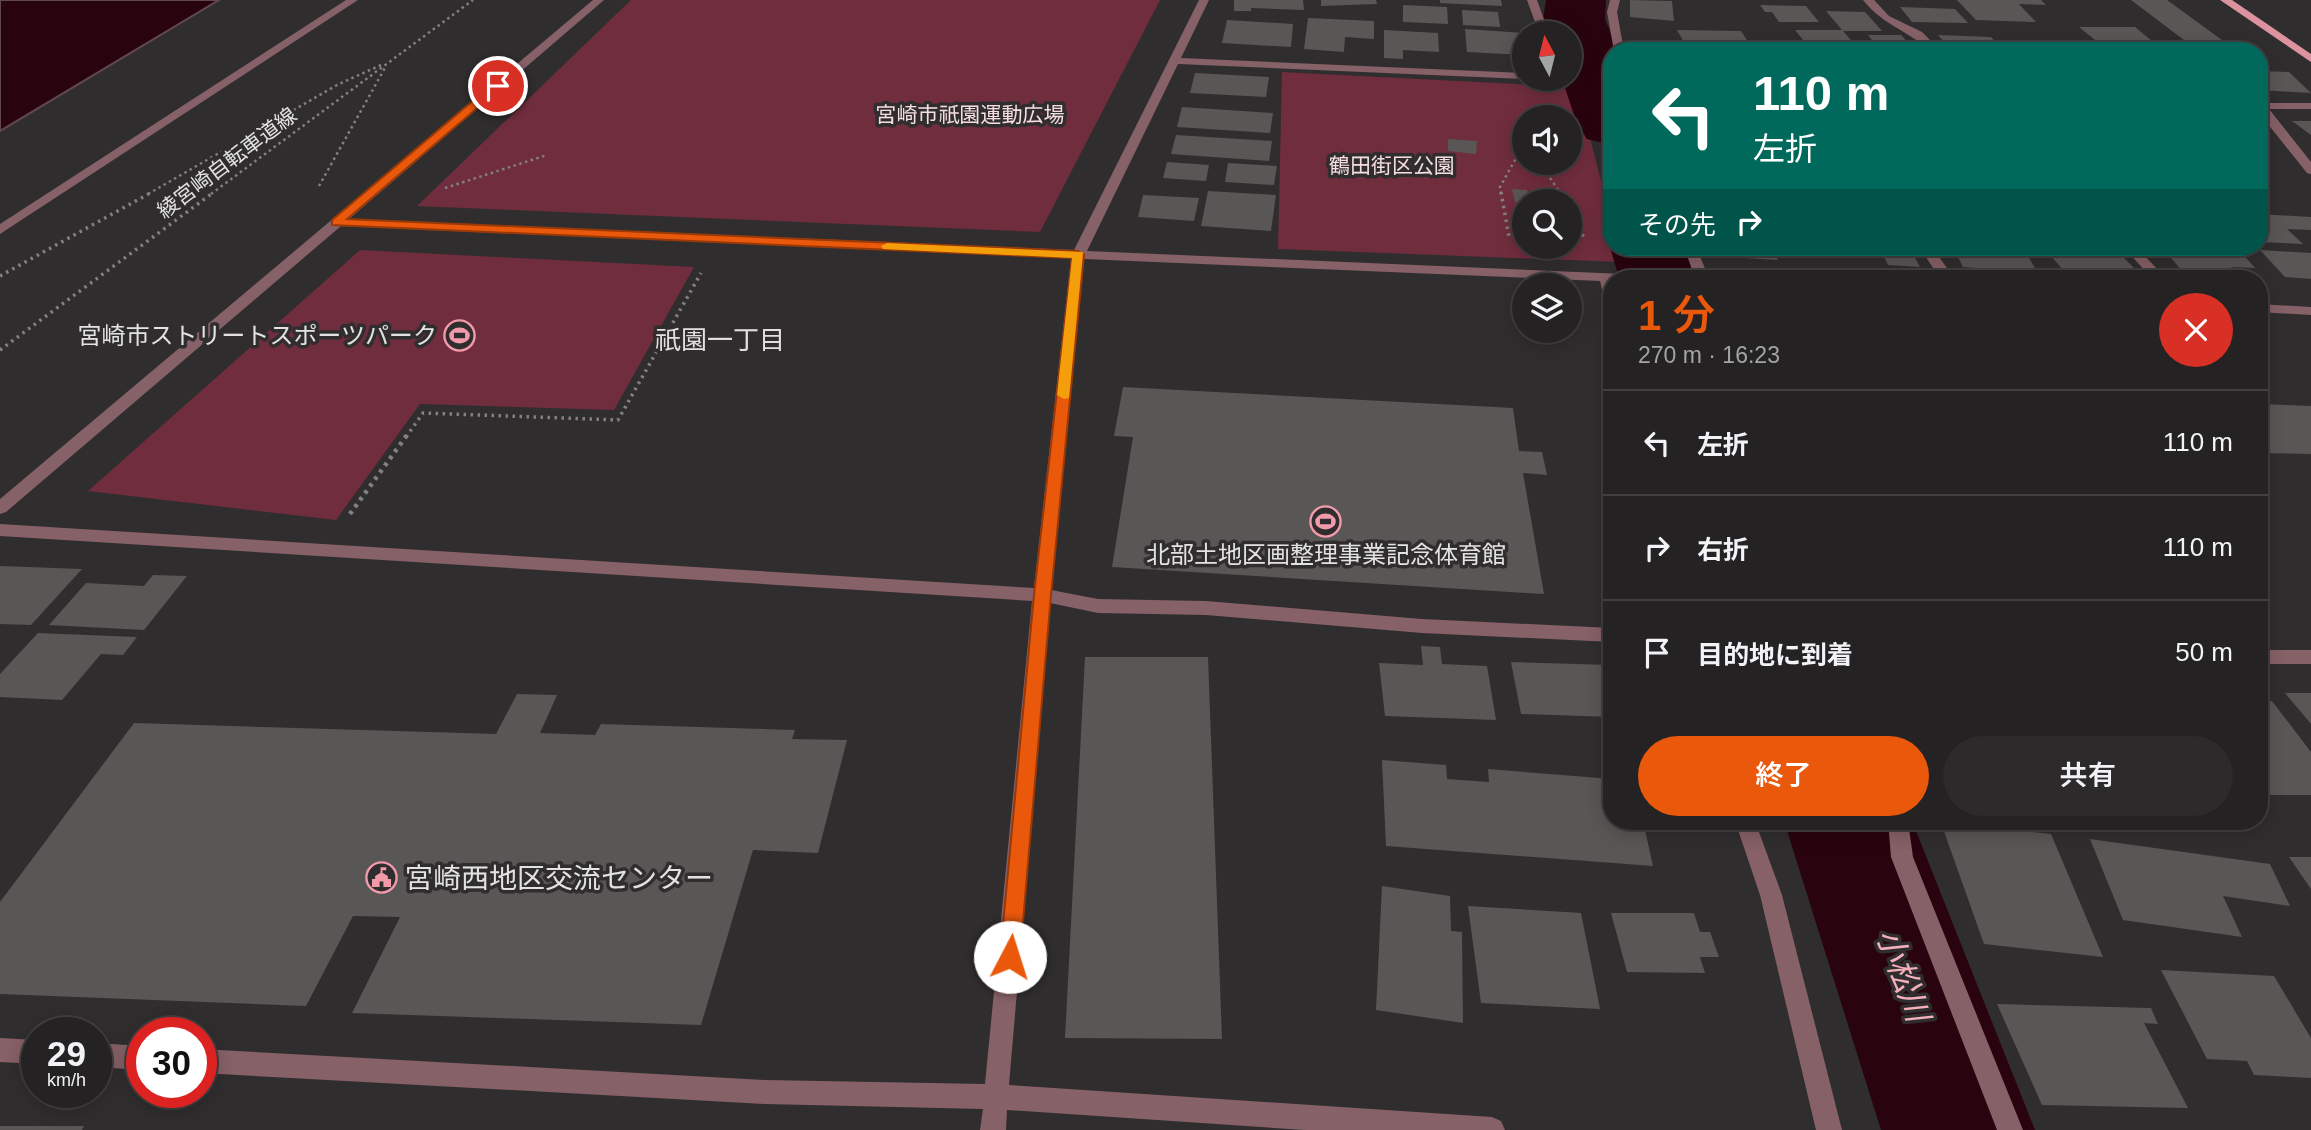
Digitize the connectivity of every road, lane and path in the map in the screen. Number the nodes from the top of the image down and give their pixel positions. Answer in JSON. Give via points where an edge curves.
{"nodes":[{"id":1,"x":353,"y":0,"type":"edge"},
{"id":2,"x":473,"y":0,"type":"edge"},
{"id":3,"x":599,"y":0,"type":"edge"},
{"id":4,"x":1203,"y":0,"type":"edge"},
{"id":5,"x":1532,"y":0,"type":"edge"},
{"id":6,"x":1615,"y":0,"type":"edge"},
{"id":7,"x":1868,"y":0,"type":"edge"},
{"id":8,"x":2225,"y":0,"type":"edge"},
{"id":9,"x":1540,"y":21,"type":"edge"},
{"id":10,"x":1617,"y":42,"type":"edge"},
{"id":11,"x":1926,"y":42,"type":"edge"},
{"id":12,"x":2311,"y":58,"type":"edge"},
{"id":13,"x":1173,"y":61,"type":"junction"},
{"id":14,"x":389,"y":62,"type":"junction"},
{"id":15,"x":1512,"y":75,"type":"edge"},
{"id":16,"x":2268,"y":106,"type":"edge"},
{"id":17,"x":2311,"y":106,"type":"edge"},
{"id":18,"x":2268,"y":116,"type":"edge"},
{"id":19,"x":547,"y":155,"type":"dead end"},
{"id":20,"x":1512,"y":165,"type":"edge"},
{"id":21,"x":2311,"y":170,"type":"edge"},
{"id":22,"x":444,"y":189,"type":"dead end"},
{"id":23,"x":336,"y":222,"type":"junction"},
{"id":24,"x":0,"y":230,"type":"edge"},
{"id":25,"x":1509,"y":243,"type":"dead end"},
{"id":26,"x":1078,"y":255,"type":"junction"},
{"id":27,"x":2138,"y":256,"type":"edge"},
{"id":28,"x":2151,"y":270,"type":"edge"},
{"id":29,"x":701,"y":271,"type":"dead end"},
{"id":30,"x":0,"y":276,"type":"edge"},
{"id":31,"x":1603,"y":278,"type":"edge"},
{"id":32,"x":2268,"y":309,"type":"edge"},
{"id":33,"x":2311,"y":311,"type":"edge"},
{"id":34,"x":0,"y":351,"type":"edge"},
{"id":35,"x":0,"y":508,"type":"edge"},
{"id":36,"x":347,"y":518,"type":"dead end"},
{"id":37,"x":0,"y":530,"type":"edge"},
{"id":38,"x":1042,"y":595,"type":"junction"},
{"id":39,"x":1603,"y":635,"type":"edge"},
{"id":40,"x":2268,"y":657,"type":"edge"},
{"id":41,"x":2311,"y":657,"type":"edge"},
{"id":42,"x":1748,"y":830,"type":"edge"},
{"id":43,"x":1899,"y":830,"type":"edge"},
{"id":44,"x":0,"y":1050,"type":"edge"},
{"id":45,"x":21,"y":1051,"type":"edge"},
{"id":46,"x":217,"y":1062,"type":"edge"},
{"id":47,"x":998,"y":1097,"type":"junction"},
{"id":48,"x":993,"y":1130,"type":"edge"},
{"id":49,"x":1492,"y":1130,"type":"edge"},
{"id":50,"x":1829,"y":1130,"type":"edge"},
{"id":51,"x":2010,"y":1130,"type":"edge"}],
"edges":[{"from":1,"to":24,"type":"street"},
{"from":2,"to":14,"type":"path","name":"綾宮崎自転車道線"},
{"from":3,"to":23,"type":"street"},
{"from":4,"to":13,"type":"street"},
{"from":5,"to":9,"type":"street"},
{"from":6,"to":10,"type":"street","via":[[1612,12]]},
{"from":7,"to":11,"type":"street","via":[[1885,18]]},
{"from":8,"to":12,"type":"main road"},
{"from":13,"to":15,"type":"street"},
{"from":13,"to":26,"type":"street"},
{"from":14,"to":23,"type":"path","via":[[311,201]]},
{"from":14,"to":30,"type":"path","via":[[337,85]]},
{"from":14,"to":34,"type":"path","name":"綾宮崎自転車道線"},
{"from":16,"to":17,"type":"street"},
{"from":18,"to":21,"type":"street"},
{"from":19,"to":22,"type":"path"},
{"from":20,"to":25,"type":"path","via":[[1500,187]]},
{"from":23,"to":26,"type":"street"},
{"from":23,"to":35,"type":"street"},
{"from":26,"to":31,"type":"street"},
{"from":26,"to":38,"type":"street"},
{"from":27,"to":28,"type":"street"},
{"from":29,"to":36,"type":"path","via":[[618,420],[423,413]]},
{"from":32,"to":33,"type":"street"},
{"from":37,"to":38,"type":"street"},
{"from":38,"to":39,"type":"street","via":[[1097,606],[1206,608],[1422,626]]},
{"from":38,"to":47,"type":"street"},
{"from":40,"to":41,"type":"street"},
{"from":42,"to":50,"type":"street","via":[[1771,895]]},
{"from":43,"to":51,"type":"street","via":[[1902,857]]},
{"from":44,"to":45,"type":"street"},
{"from":46,"to":47,"type":"street","via":[[765,1092]]},
{"from":47,"to":48,"type":"street"},
{"from":47,"to":49,"type":"street"}]}
